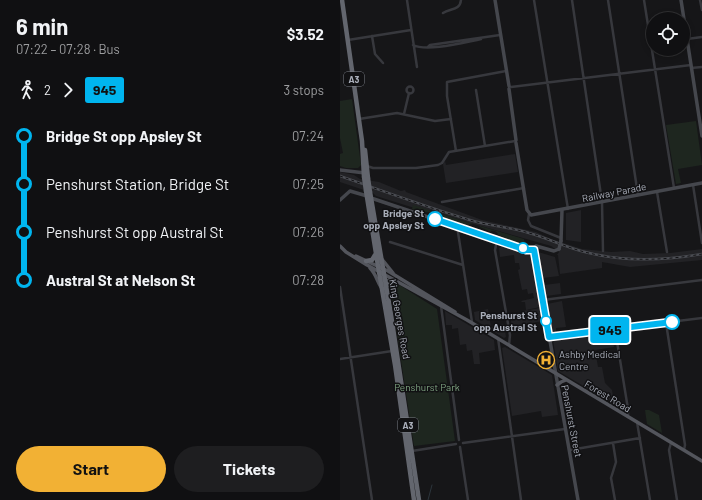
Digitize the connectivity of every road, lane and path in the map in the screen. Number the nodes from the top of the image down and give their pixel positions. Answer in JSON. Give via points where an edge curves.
{"nodes":[{"id":1,"x":342,"y":0,"type":"edge"},
{"id":2,"x":407,"y":0,"type":"edge"},
{"id":3,"x":461,"y":0,"type":"edge"},
{"id":4,"x":495,"y":0,"type":"edge"},
{"id":5,"x":534,"y":0,"type":"edge"},
{"id":6,"x":572,"y":0,"type":"edge"},
{"id":7,"x":608,"y":0,"type":"edge"},
{"id":8,"x":644,"y":0,"type":"edge"},
{"id":9,"x":681,"y":0,"type":"edge"},
{"id":10,"x":700,"y":0,"type":"edge"},
{"id":11,"x":702,"y":10,"type":"edge"},
{"id":12,"x":683,"y":12,"type":"edge"},
{"id":13,"x":443,"y":13,"type":"dead end"},
{"id":14,"x":412,"y":30,"type":"junction"},
{"id":15,"x":500,"y":35,"type":"junction"},
{"id":16,"x":372,"y":36,"type":"junction"},
{"id":17,"x":702,"y":37,"type":"edge"},
{"id":18,"x":690,"y":39,"type":"edge"},
{"id":19,"x":348,"y":40,"type":"junction"},
{"id":20,"x":413,"y":44,"type":"junction"},
{"id":21,"x":421,"y":47,"type":"junction"},
{"id":22,"x":415,"y":54,"type":"junction"},
{"id":23,"x":690,"y":56,"type":"edge"},
{"id":24,"x":383,"y":63,"type":"dead end"},
{"id":25,"x":691,"y":66,"type":"junction"},
{"id":26,"x":417,"y":67,"type":"dead end"},
{"id":27,"x":702,"y":67,"type":"edge"},
{"id":28,"x":655,"y":69,"type":"junction"},
{"id":29,"x":506,"y":71,"type":"junction"},
{"id":30,"x":620,"y":74,"type":"junction"},
{"id":31,"x":583,"y":78,"type":"junction"},
{"id":32,"x":548,"y":83,"type":"junction"},
{"id":33,"x":510,"y":88,"type":"junction"},
{"id":34,"x":476,"y":90,"type":"dead end"},
{"id":35,"x":409,"y":93,"type":"dead end"},
{"id":36,"x":702,"y":104,"type":"edge"},
{"id":37,"x":697,"y":105,"type":"junction"},
{"id":38,"x":404,"y":114,"type":"junction"},
{"id":39,"x":359,"y":119,"type":"junction"},
{"id":40,"x":451,"y":119,"type":"junction"},
{"id":41,"x":702,"y":136,"type":"edge"},
{"id":42,"x":362,"y":141,"type":"junction"},
{"id":43,"x":516,"y":141,"type":"junction"},
{"id":44,"x":485,"y":146,"type":"junction"},
{"id":45,"x":456,"y":151,"type":"junction"},
{"id":46,"x":367,"y":166,"type":"junction"},
{"id":47,"x":340,"y":170,"type":"edge"},
{"id":48,"x":366,"y":175,"type":"junction"},
{"id":49,"x":702,"y":183,"type":"edge"},
{"id":50,"x":693,"y":185,"type":"junction"},
{"id":51,"x":524,"y":188,"type":"junction"},
{"id":52,"x":674,"y":188,"type":"junction"},
{"id":53,"x":657,"y":192,"type":"junction"},
{"id":54,"x":369,"y":194,"type":"junction"},
{"id":55,"x":638,"y":195,"type":"junction"},
{"id":56,"x":340,"y":200,"type":"edge"},
{"id":57,"x":442,"y":202,"type":"dead end"},
{"id":58,"x":602,"y":202,"type":"junction"},
{"id":59,"x":568,"y":209,"type":"junction"},
{"id":60,"x":562,"y":210,"type":"junction"},
{"id":61,"x":529,"y":214,"type":"junction"},
{"id":62,"x":458,"y":226,"type":"junction"},
{"id":63,"x":701,"y":226,"type":"edge"},
{"id":64,"x":497,"y":239,"type":"junction"},
{"id":65,"x":562,"y":240,"type":"junction"},
{"id":66,"x":390,"y":242,"type":"dead end"},
{"id":67,"x":702,"y":244,"type":"edge"},
{"id":68,"x":340,"y":246,"type":"edge"},
{"id":69,"x":534,"y":250,"type":"junction"},
{"id":70,"x":603,"y":251,"type":"dead end"},
{"id":71,"x":667,"y":252,"type":"dead end"},
{"id":72,"x":376,"y":253,"type":"junction"},
{"id":73,"x":381,"y":258,"type":"junction"},
{"id":74,"x":366,"y":263,"type":"junction"},
{"id":75,"x":463,"y":264,"type":"junction"},
{"id":76,"x":381,"y":270,"type":"junction"},
{"id":77,"x":397,"y":279,"type":"junction"},
{"id":78,"x":702,"y":280,"type":"edge"},
{"id":79,"x":340,"y":287,"type":"edge"},
{"id":80,"x":384,"y":287,"type":"junction"},
{"id":81,"x":543,"y":300,"type":"junction"},
{"id":82,"x":441,"y":305,"type":"junction"},
{"id":83,"x":702,"y":318,"type":"edge"},
{"id":84,"x":472,"y":323,"type":"junction"},
{"id":85,"x":666,"y":323,"type":"junction"},
{"id":86,"x":615,"y":329,"type":"junction"},
{"id":87,"x":549,"y":337,"type":"junction"},
{"id":88,"x":498,"y":338,"type":"junction"},
{"id":89,"x":509,"y":345,"type":"junction"},
{"id":90,"x":393,"y":351,"type":"junction"},
{"id":91,"x":350,"y":357,"type":"junction"},
{"id":92,"x":340,"y":359,"type":"edge"},
{"id":93,"x":555,"y":374,"type":"junction"},
{"id":94,"x":566,"y":380,"type":"junction"},
{"id":95,"x":558,"y":385,"type":"junction"},
{"id":96,"x":628,"y":417,"type":"junction"},
{"id":97,"x":637,"y":422,"type":"junction"},
{"id":98,"x":566,"y":429,"type":"junction"},
{"id":99,"x":512,"y":436,"type":"junction"},
{"id":100,"x":640,"y":438,"type":"junction"},
{"id":101,"x":459,"y":440,"type":"junction"},
{"id":102,"x":671,"y":442,"type":"junction"},
{"id":103,"x":463,"y":443,"type":"junction"},
{"id":104,"x":613,"y":443,"type":"junction"},
{"id":105,"x":456,"y":444,"type":"junction"},
{"id":106,"x":460,"y":447,"type":"junction"},
{"id":107,"x":570,"y":450,"type":"junction"},
{"id":108,"x":684,"y":450,"type":"junction"},
{"id":109,"x":412,"y":451,"type":"junction"},
{"id":110,"x":702,"y":461,"type":"edge"},
{"id":111,"x":409,"y":464,"type":"junction"},
{"id":112,"x":372,"y":500,"type":"edge"},
{"id":113,"x":414,"y":500,"type":"edge"},
{"id":114,"x":419,"y":500,"type":"edge"},
{"id":115,"x":468,"y":500,"type":"edge"},
{"id":116,"x":521,"y":500,"type":"edge"},
{"id":117,"x":578,"y":500,"type":"edge"},
{"id":118,"x":615,"y":500,"type":"edge"},
{"id":119,"x":650,"y":500,"type":"edge"},
{"id":120,"x":677,"y":500,"type":"edge"}],
"edges":[{"from":1,"to":19,"type":"highway","name":"King Georges Road","number":"A3"},
{"from":2,"to":14,"type":"street"},
{"from":3,"to":13,"type":"street","via":[[457,8]]},
{"from":4,"to":15,"type":"street"},
{"from":5,"to":32,"type":"street"},
{"from":6,"to":31,"type":"street"},
{"from":7,"to":30,"type":"street"},
{"from":8,"to":28,"type":"street"},
{"from":9,"to":12,"type":"street"},
{"from":10,"to":11,"type":"street"},
{"from":14,"to":16,"type":"street"},
{"from":14,"to":20,"type":"street"},
{"from":15,"to":21,"type":"street"},
{"from":15,"to":29,"type":"street"},
{"from":16,"to":19,"type":"street"},
{"from":16,"to":24,"type":"street","via":[[375,54]]},
{"from":17,"to":18,"type":"street"},
{"from":19,"to":39,"type":"highway","name":"King Georges Road","number":"A3"},
{"from":20,"to":21,"type":"street"},
{"from":20,"to":22,"type":"street"},
{"from":21,"to":22,"type":"street"},
{"from":22,"to":26,"type":"street"},
{"from":23,"to":25,"type":"street"},
{"from":25,"to":27,"type":"street"},
{"from":25,"to":28,"type":"street"},
{"from":25,"to":37,"type":"street"},
{"from":28,"to":30,"type":"street"},
{"from":28,"to":52,"type":"street"},
{"from":29,"to":33,"type":"street"},
{"from":29,"to":40,"type":"street","via":[[447,82]]},
{"from":30,"to":31,"type":"street"},
{"from":30,"to":55,"type":"street"},
{"from":31,"to":32,"type":"street"},
{"from":31,"to":58,"type":"street"},
{"from":32,"to":33,"type":"street"},
{"from":32,"to":59,"type":"street"},
{"from":33,"to":43,"type":"street"},
{"from":34,"to":44,"type":"street"},
{"from":35,"to":38,"type":"street"},
{"from":36,"to":37,"type":"street"},
{"from":37,"to":41,"type":"street"},
{"from":38,"to":39,"type":"street"},
{"from":38,"to":40,"type":"street","via":[[437,122]]},
{"from":39,"to":42,"type":"highway","name":"King Georges Road","number":"A3"},
{"from":40,"to":45,"type":"street"},
{"from":42,"to":46,"type":"highway","name":"King Georges Road","number":"A3"},
{"from":42,"to":48,"type":"highway","name":"King Georges Road","number":"A3"},
{"from":43,"to":44,"type":"street"},
{"from":43,"to":51,"type":"street"},
{"from":44,"to":45,"type":"street"},
{"from":45,"to":46,"type":"street","via":[[448,153],[438,165],[416,168]]},
{"from":46,"to":48,"type":"highway","name":"King Georges Road","number":"A3"},
{"from":47,"to":48,"type":"street"},
{"from":48,"to":54,"type":"highway","name":"King Georges Road","number":"A3","bridge":true},
{"from":49,"to":50,"type":"street","name":"Railway Parade"},
{"from":50,"to":52,"type":"street","name":"Railway Parade"},
{"from":50,"to":63,"type":"street"},
{"from":51,"to":57,"type":"street"},
{"from":51,"to":61,"type":"street"},
{"from":52,"to":53,"type":"street","name":"Railway Parade"},
{"from":53,"to":55,"type":"street","name":"Railway Parade"},
{"from":53,"to":71,"type":"street"},
{"from":54,"to":56,"type":"street","via":[[352,191]]},
{"from":54,"to":62,"type":"street"},
{"from":54,"to":72,"type":"highway","name":"King Georges Road","number":"A3"},
{"from":54,"to":73,"type":"highway","name":"King Georges Road","number":"A3"},
{"from":55,"to":58,"type":"street","name":"Railway Parade"},
{"from":58,"to":59,"type":"street","name":"Railway Parade"},
{"from":58,"to":70,"type":"street"},
{"from":59,"to":60,"type":"street","name":"Railway Parade"},
{"from":60,"to":61,"type":"street","name":"Railway Parade","via":[[533,216]]},
{"from":60,"to":65,"type":"street"},
{"from":61,"to":65,"type":"street","via":[[531,226]]},
{"from":62,"to":64,"type":"street"},
{"from":62,"to":75,"type":"street"},
{"from":63,"to":67,"type":"street"},
{"from":64,"to":69,"type":"street","via":[[526,250]]},
{"from":64,"to":89,"type":"street","via":[[495,250],[510,338]]},
{"from":65,"to":69,"type":"street","bridge":true,"via":[[559,249],[554,251],[536,246]]},
{"from":66,"to":75,"type":"street"},
{"from":68,"to":74,"type":"main road","name":"Forest Road"},
{"from":69,"to":81,"type":"street","name":"Penshurst Street"},
{"from":72,"to":74,"type":"highway","via":[[372,260]]},
{"from":72,"to":76,"type":"highway","name":"King Georges Road","number":"A3"},
{"from":73,"to":76,"type":"highway","name":"King Georges Road","number":"A3"},
{"from":73,"to":77,"type":"main road"},
{"from":74,"to":76,"type":"main road","name":"Forest Road"},
{"from":74,"to":80,"type":"main road"},
{"from":75,"to":84,"type":"street"},
{"from":76,"to":77,"type":"main road","name":"Forest Road"},
{"from":76,"to":80,"type":"highway","name":"King Georges Road","number":"A3"},
{"from":77,"to":80,"type":"highway","via":[[389,281]]},
{"from":77,"to":82,"type":"main road","name":"Forest Road"},
{"from":78,"to":81,"type":"street"},
{"from":79,"to":91,"type":"street"},
{"from":80,"to":90,"type":"highway","name":"King Georges Road","number":"A3"},
{"from":80,"to":109,"type":"highway","name":"King Georges Road","number":"A3"},
{"from":81,"to":87,"type":"street","name":"Penshurst Street"},
{"from":82,"to":84,"type":"main road","name":"Forest Road"},
{"from":82,"to":101,"type":"street"},
{"from":83,"to":85,"type":"street"},
{"from":84,"to":88,"type":"main road","name":"Forest Road"},
{"from":85,"to":86,"type":"street"},
{"from":85,"to":108,"type":"street"},
{"from":86,"to":87,"type":"street"},
{"from":86,"to":96,"type":"street"},
{"from":87,"to":93,"type":"street","name":"Penshurst Street"},
{"from":88,"to":89,"type":"main road","name":"Forest Road"},
{"from":88,"to":99,"type":"street"},
{"from":89,"to":93,"type":"main road","name":"Forest Road"},
{"from":90,"to":91,"type":"street"},
{"from":90,"to":111,"type":"highway","name":"King Georges Road","number":"A3"},
{"from":91,"to":92,"type":"street"},
{"from":91,"to":112,"type":"street"},
{"from":93,"to":94,"type":"main road","name":"Forest Road"},
{"from":93,"to":95,"type":"street","name":"Penshurst Street"},
{"from":94,"to":95,"type":"main road"},
{"from":94,"to":96,"type":"main road","name":"Forest Road"},
{"from":95,"to":98,"type":"street","name":"Penshurst Street"},
{"from":96,"to":97,"type":"main road","name":"Forest Road"},
{"from":97,"to":100,"type":"street"},
{"from":97,"to":102,"type":"main road","name":"Forest Road"},
{"from":98,"to":99,"type":"street"},
{"from":98,"to":107,"type":"street","name":"Penshurst Street"},
{"from":99,"to":103,"type":"street"},
{"from":99,"to":116,"type":"street"},
{"from":100,"to":104,"type":"street"},
{"from":100,"to":119,"type":"street"},
{"from":101,"to":103,"type":"street"},
{"from":101,"to":105,"type":"street"},
{"from":102,"to":108,"type":"main road","name":"Forest Road"},
{"from":102,"to":120,"type":"street","via":[[669,450]]},
{"from":103,"to":106,"type":"street"},
{"from":104,"to":107,"type":"street"},
{"from":104,"to":118,"type":"street","via":[[616,462],[611,478]]},
{"from":105,"to":106,"type":"street"},
{"from":105,"to":109,"type":"street"},
{"from":106,"to":115,"type":"street"},
{"from":107,"to":117,"type":"street","name":"Penshurst Street"},
{"from":108,"to":110,"type":"main road","name":"Forest Road"},
{"from":109,"to":111,"type":"highway"},
{"from":109,"to":114,"type":"highway","name":"King Georges Road","number":"A3"},
{"from":111,"to":113,"type":"highway","name":"King Georges Road","number":"A3"}]}
